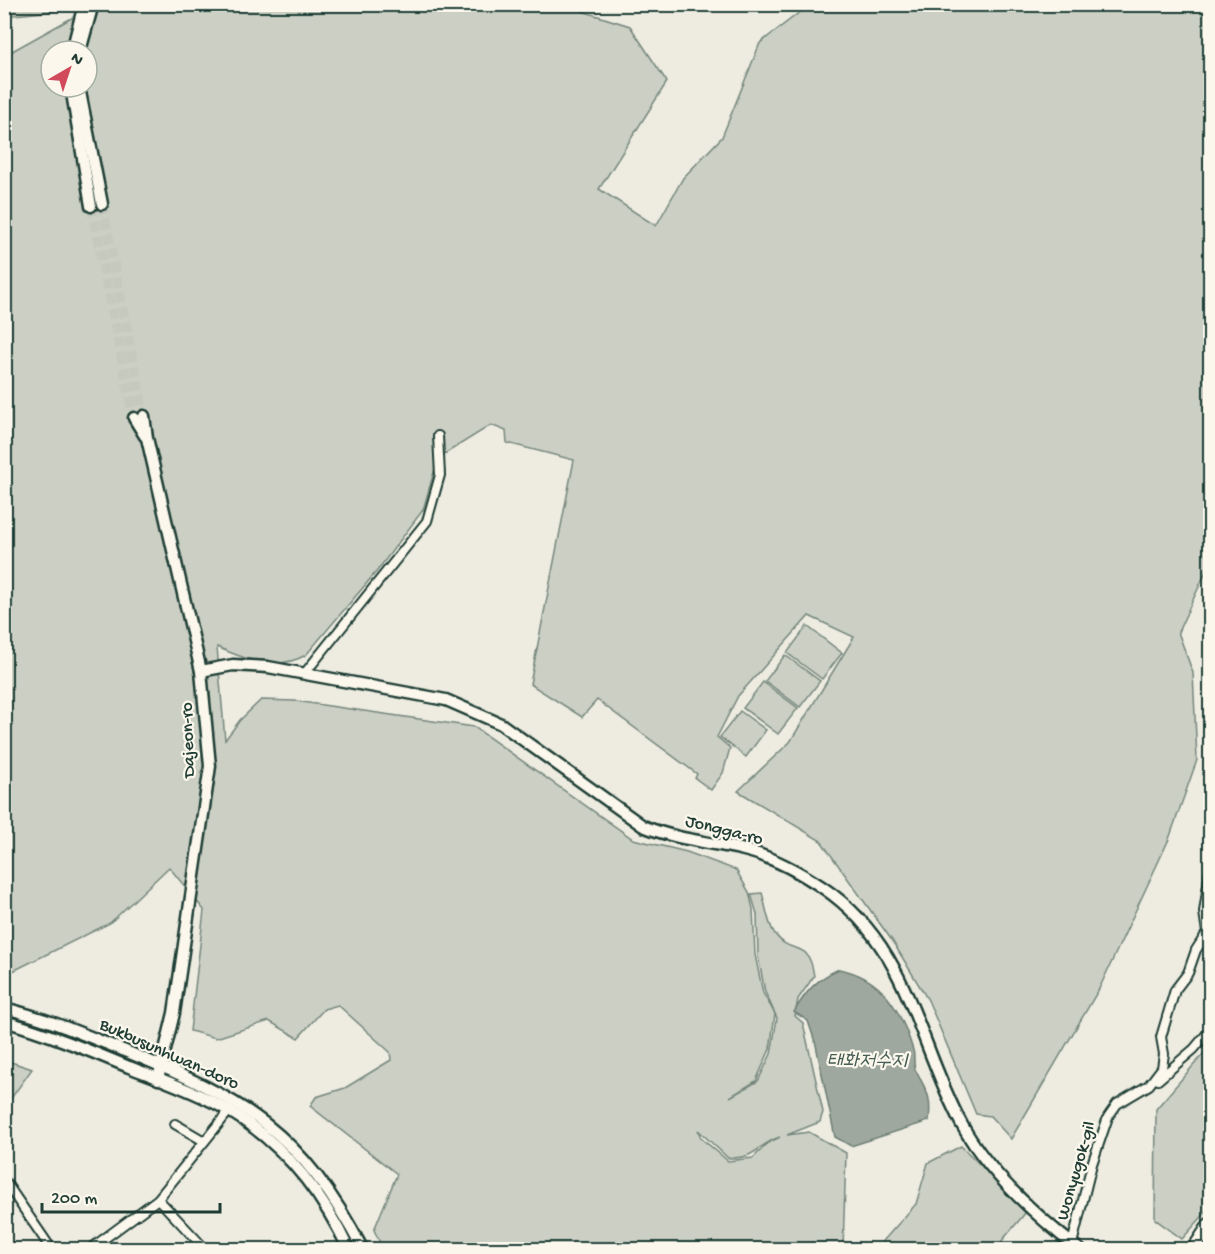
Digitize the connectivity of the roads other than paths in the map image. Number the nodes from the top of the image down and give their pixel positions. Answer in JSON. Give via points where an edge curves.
{"nodes":[{"id":1,"x":84,"y":4,"type":"edge"},
{"id":2,"x":93,"y":4,"type":"edge"},
{"id":3,"x":75,"y":39,"type":"edge"},
{"id":4,"x":83,"y":39,"type":"edge"},
{"id":5,"x":74,"y":99,"type":"edge"},
{"id":6,"x":81,"y":99,"type":"edge"},
{"id":7,"x":139,"y":417,"type":"tunnel mouth"},
{"id":8,"x":438,"y":436,"type":"dead end"},
{"id":9,"x":201,"y":671,"type":"junction"},
{"id":10,"x":305,"y":673,"type":"junction"},
{"id":11,"x":1210,"y":870,"type":"edge"},
{"id":12,"x":4,"y":1008,"type":"edge"},
{"id":13,"x":4,"y":1021,"type":"edge"},
{"id":14,"x":1210,"y":1030,"type":"edge"},
{"id":15,"x":162,"y":1066,"type":"junction"},
{"id":16,"x":158,"y":1079,"type":"junction"},
{"id":17,"x":1149,"y":1085,"type":"junction"},
{"id":18,"x":229,"y":1111,"type":"junction"},
{"id":19,"x":175,"y":1124,"type":"dead end"},
{"id":20,"x":204,"y":1141,"type":"junction"},
{"id":21,"x":4,"y":1180,"type":"edge"},
{"id":22,"x":158,"y":1199,"type":"junction"},
{"id":23,"x":1210,"y":1224,"type":"edge"},
{"id":24,"x":1076,"y":1247,"type":"edge"},
{"id":25,"x":52,"y":1250,"type":"edge"},
{"id":26,"x":89,"y":1250,"type":"edge"},
{"id":27,"x":206,"y":1250,"type":"edge"},
{"id":28,"x":350,"y":1250,"type":"edge"},
{"id":29,"x":363,"y":1250,"type":"edge"},
{"id":30,"x":1193,"y":1250,"type":"edge"}],
"edges":[{"from":1,"to":3,"type":"main road"},
{"from":2,"to":4,"type":"main road"},
{"from":5,"to":6,"type":"main road","via":[[96,205]]},
{"from":7,"to":9,"type":"main road","name":"Dajeon-ro"},
{"from":8,"to":10,"type":"street","via":[[440,475],[427,521]]},
{"from":9,"to":10,"type":"main road","name":"Jongga-ro","via":[[233,665]]},
{"from":9,"to":15,"type":"main road","name":"Dajeon-ro","via":[[210,766]]},
{"from":10,"to":24,"type":"main road","name":"Jongga-ro","via":[[465,707],[513,732],[643,826],[771,860],[836,897],[871,932],[893,963],[962,1125],[981,1154],[1004,1182]]},
{"from":11,"to":17,"type":"street","via":[[1204,912],[1207,933],[1188,973],[1175,990],[1161,1037],[1161,1068]]},
{"from":12,"to":15,"type":"main road","name":"Bukbusunhwan-doro","via":[[45,1019]]},
{"from":13,"to":16,"type":"main road","name":"Bukbusunhwan-doro","via":[[48,1034]]},
{"from":14,"to":17,"type":"street","name":"Wonyugok-gil","via":[[1194,1049]]},
{"from":15,"to":16,"type":"main road","name":"Dajeon-ro"},
{"from":15,"to":29,"type":"main road","name":"Bukbusunhwan-doro","via":[[234,1101],[276,1131],[327,1187]]},
{"from":16,"to":18,"type":"main road","name":"Bukbusunhwan-doro"},
{"from":17,"to":24,"type":"street","name":"Wonyugok-gil","via":[[1117,1104],[1108,1117],[1092,1164]]},
{"from":18,"to":20,"type":"street"},
{"from":18,"to":28,"type":"main road","name":"Bukbusunhwan-doro","via":[[268,1139],[295,1165],[328,1207]]},
{"from":19,"to":20,"type":"street"},
{"from":20,"to":22,"type":"street"},
{"from":21,"to":25,"type":"street"},
{"from":22,"to":26,"type":"street"},
{"from":22,"to":27,"type":"street"},
{"from":23,"to":30,"type":"highway"}]}
